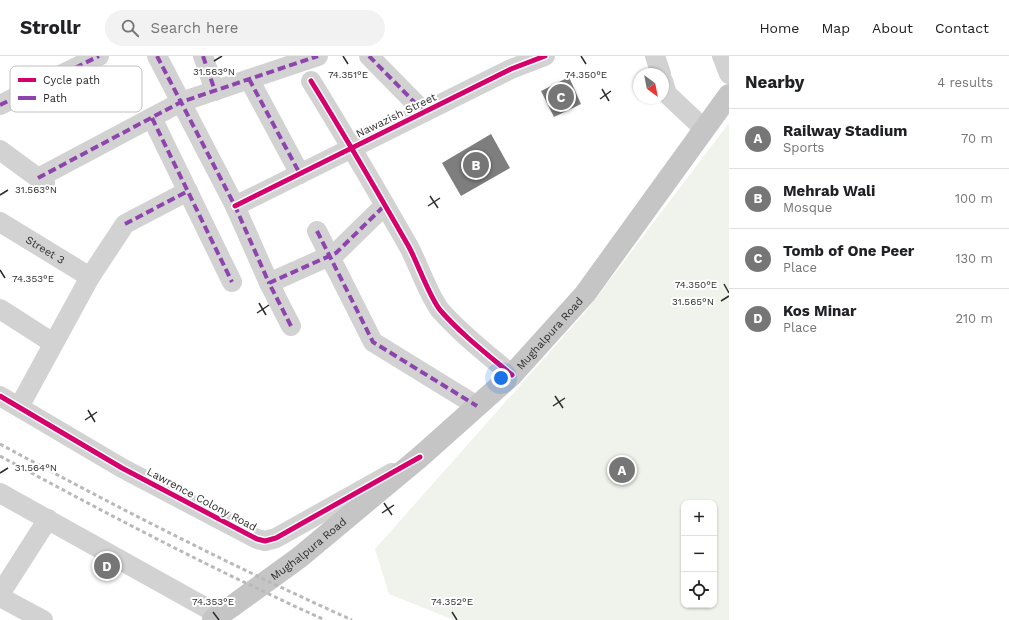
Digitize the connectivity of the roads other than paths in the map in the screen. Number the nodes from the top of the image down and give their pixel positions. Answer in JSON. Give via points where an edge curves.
{"nodes":[{"id":1,"x":99,"y":56,"type":"edge"},
{"id":2,"x":157,"y":56,"type":"edge"},
{"id":3,"x":318,"y":56,"type":"edge"},
{"id":4,"x":369,"y":56,"type":"edge"},
{"id":5,"x":545,"y":56,"type":"edge"},
{"id":6,"x":655,"y":56,"type":"edge"},
{"id":7,"x":722,"y":56,"type":"edge"},
{"id":8,"x":205,"y":57,"type":"edge"},
{"id":9,"x":520,"y":60,"type":"edge"},
{"id":10,"x":78,"y":66,"type":"edge"},
{"id":11,"x":659,"y":68,"type":"edge"},
{"id":12,"x":729,"y":74,"type":"edge"},
{"id":13,"x":249,"y":79,"type":"junction"},
{"id":14,"x":311,"y":81,"type":"dead end"},
{"id":15,"x":215,"y":91,"type":"junction"},
{"id":16,"x":729,"y":95,"type":"edge"},
{"id":17,"x":669,"y":96,"type":"edge"},
{"id":18,"x":10,"y":99,"type":"edge"},
{"id":19,"x":181,"y":102,"type":"junction"},
{"id":20,"x":0,"y":104,"type":"edge"},
{"id":21,"x":424,"y":112,"type":"junction"},
{"id":22,"x":152,"y":118,"type":"junction"},
{"id":23,"x":704,"y":129,"type":"junction"},
{"id":24,"x":353,"y":148,"type":"junction"},
{"id":25,"x":0,"y":150,"type":"edge"},
{"id":26,"x":300,"y":174,"type":"junction"},
{"id":27,"x":188,"y":191,"type":"junction"},
{"id":28,"x":385,"y":205,"type":"junction"},
{"id":29,"x":235,"y":206,"type":"junction"},
{"id":30,"x":0,"y":222,"type":"edge"},
{"id":31,"x":317,"y":231,"type":"dead end"},
{"id":32,"x":329,"y":256,"type":"junction"},
{"id":33,"x":90,"y":277,"type":"junction"},
{"id":34,"x":232,"y":282,"type":"dead end"},
{"id":35,"x":269,"y":283,"type":"junction"},
{"id":36,"x":0,"y":309,"type":"edge"},
{"id":37,"x":291,"y":326,"type":"dead end"},
{"id":38,"x":53,"y":343,"type":"junction"},
{"id":39,"x":512,"y":375,"type":"junction"},
{"id":40,"x":0,"y":396,"type":"edge"},
{"id":41,"x":477,"y":406,"type":"junction"},
{"id":42,"x":19,"y":407,"type":"junction"},
{"id":43,"x":420,"y":457,"type":"junction"},
{"id":44,"x":0,"y":493,"type":"edge"},
{"id":45,"x":48,"y":519,"type":"junction"},
{"id":46,"x":0,"y":595,"type":"edge"},
{"id":47,"x":216,"y":618,"type":"edge"},
{"id":48,"x":43,"y":620,"type":"edge"}],
"edges":[{"from":1,"to":10,"type":"street"},
{"from":2,"to":19,"type":"street"},
{"from":3,"to":13,"type":"street"},
{"from":4,"to":21,"type":"street"},
{"from":5,"to":9,"type":"street","name":"Nawazish Street"},
{"from":6,"to":11,"type":"street"},
{"from":7,"to":12,"type":"street"},
{"from":8,"to":15,"type":"street"},
{"from":9,"to":21,"type":"street","name":"Nawazish Street"},
{"from":13,"to":15,"type":"street"},
{"from":13,"to":26,"type":"street"},
{"from":14,"to":24,"type":"street"},
{"from":15,"to":19,"type":"street"},
{"from":16,"to":23,"type":"main road","name":"Mughalpura Road"},
{"from":17,"to":23,"type":"street"},
{"from":18,"to":20,"type":"street"},
{"from":19,"to":22,"type":"street"},
{"from":19,"to":29,"type":"street"},
{"from":21,"to":24,"type":"street","name":"Nawazish Street"},
{"from":22,"to":25,"type":"street","via":[[41,180]]},
{"from":22,"to":27,"type":"street"},
{"from":23,"to":39,"type":"main road","name":"Mughalpura Road","via":[[585,294]]},
{"from":24,"to":26,"type":"street","name":"Nawazish Street"},
{"from":24,"to":28,"type":"street"},
{"from":26,"to":29,"type":"street","name":"Nawazish Street"},
{"from":27,"to":33,"type":"street","via":[[125,224]]},
{"from":27,"to":34,"type":"street"},
{"from":28,"to":32,"type":"street","via":[[336,253]]},
{"from":28,"to":39,"type":"street","via":[[439,308],[466,337]]},
{"from":29,"to":35,"type":"street"},
{"from":30,"to":33,"type":"street","name":"Street 3"},
{"from":31,"to":32,"type":"street"},
{"from":32,"to":35,"type":"street"},
{"from":32,"to":41,"type":"street","via":[[373,342]]},
{"from":33,"to":38,"type":"street"},
{"from":35,"to":37,"type":"street"},
{"from":36,"to":38,"type":"street"},
{"from":38,"to":42,"type":"street"},
{"from":39,"to":41,"type":"main road","name":"Mughalpura Road"},
{"from":40,"to":42,"type":"street","name":"Lawrence Colony Road"},
{"from":41,"to":43,"type":"main road","name":"Mughalpura Road"},
{"from":42,"to":43,"type":"street","name":"Lawrence Colony Road","via":[[122,468],[265,541],[276,538]]},
{"from":43,"to":47,"type":"main road","name":"Mughalpura Road","via":[[300,557]]},
{"from":44,"to":45,"type":"street"},
{"from":45,"to":46,"type":"street"},
{"from":45,"to":47,"type":"street"},
{"from":46,"to":48,"type":"street"}]}
